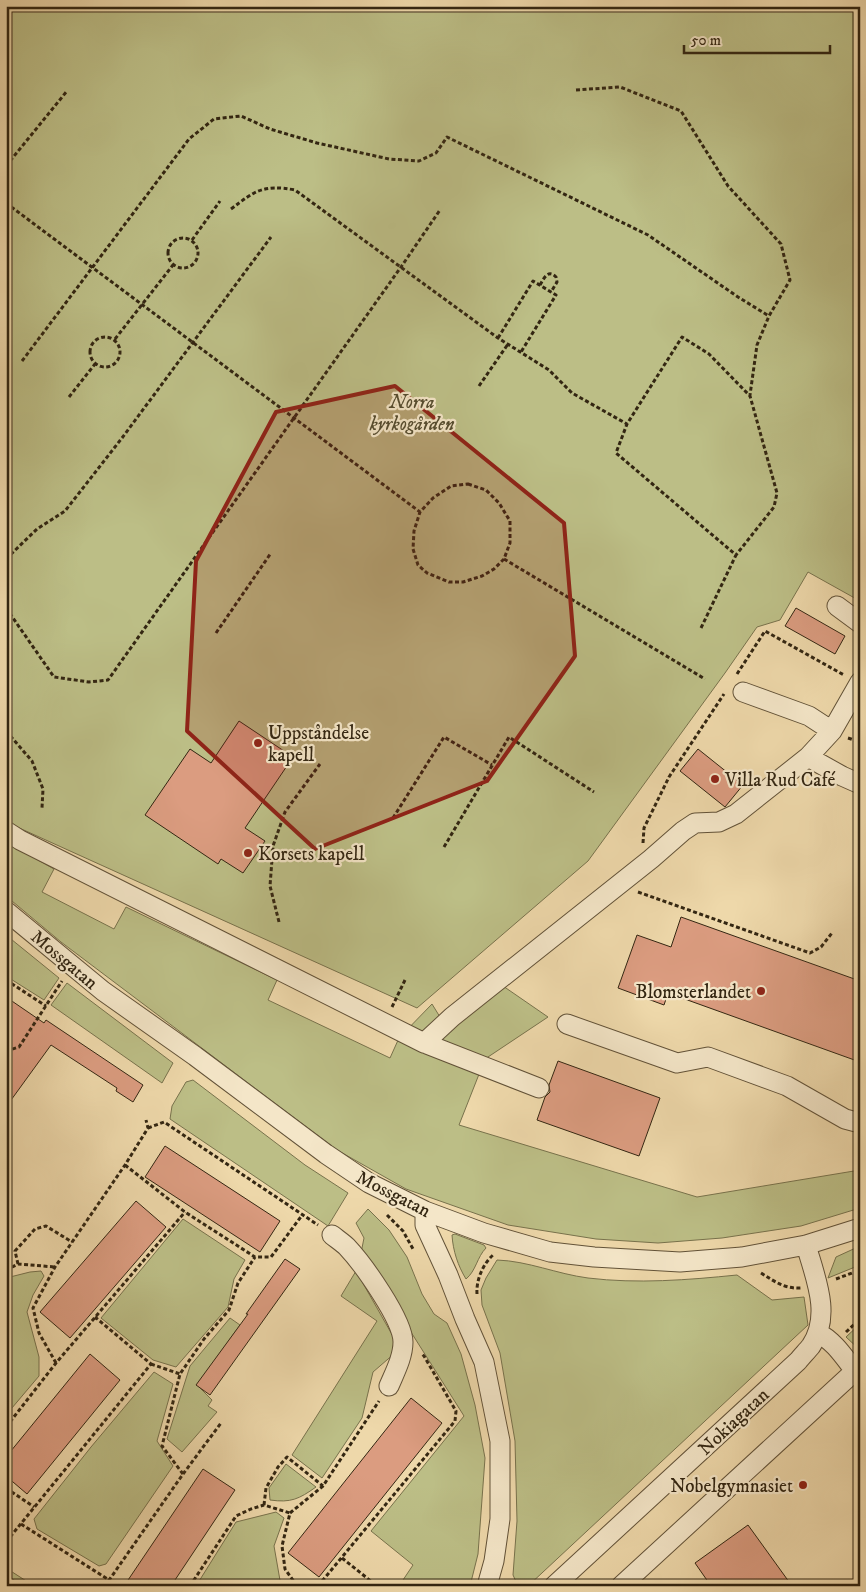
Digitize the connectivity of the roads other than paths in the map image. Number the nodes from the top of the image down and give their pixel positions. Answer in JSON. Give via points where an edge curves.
{"nodes":[{"id":1,"x":837,"y":606,"type":"dead end"},
{"id":2,"x":860,"y":623,"type":"edge"},
{"id":3,"x":859,"y":683,"type":"edge"},
{"id":4,"x":735,"y":686,"type":"road end"},
{"id":5,"x":832,"y":731,"type":"junction"},
{"id":6,"x":808,"y":757,"type":"junction"},
{"id":7,"x":860,"y":784,"type":"edge"},
{"id":8,"x":6,"y":831,"type":"edge"},
{"id":9,"x":6,"y":911,"type":"edge"},
{"id":10,"x":567,"y":1024,"type":"dead end"},
{"id":11,"x":424,"y":1043,"type":"junction"},
{"id":12,"x":539,"y":1088,"type":"dead end"},
{"id":13,"x":860,"y":1123,"type":"edge"},
{"id":14,"x":425,"y":1211,"type":"junction"},
{"id":15,"x":860,"y":1228,"type":"edge"},
{"id":16,"x":332,"y":1235,"type":"road end"},
{"id":17,"x":806,"y":1245,"type":"junction"},
{"id":18,"x":818,"y":1333,"type":"junction"},
{"id":19,"x":389,"y":1386,"type":"road end"},
{"id":20,"x":487,"y":1586,"type":"edge"},
{"id":21,"x":554,"y":1586,"type":"edge"},
{"id":22,"x":621,"y":1586,"type":"edge"}],
"edges":[{"from":1,"to":2,"type":"street"},
{"from":3,"to":5,"type":"street"},
{"from":4,"to":5,"type":"street","via":[[809,716]]},
{"from":5,"to":6,"type":"street"},
{"from":6,"to":7,"type":"street"},
{"from":6,"to":11,"type":"street","via":[[736,814],[719,822],[695,823],[683,831]]},
{"from":8,"to":11,"type":"street"},
{"from":9,"to":14,"type":"street","name":"Mossgatan","via":[[103,991],[326,1154],[369,1183]]},
{"from":10,"to":13,"type":"street","via":[[677,1063],[708,1057],[787,1086],[845,1120]]},
{"from":11,"to":12,"type":"street"},
{"from":14,"to":17,"type":"street","name":"Mossgatan","via":[[484,1234],[550,1252],[594,1257],[680,1262],[742,1258]]},
{"from":14,"to":20,"type":"street","via":[[425,1225],[484,1362],[500,1441],[500,1519]]},
{"from":15,"to":17,"type":"street","name":"Mossgatan"},
{"from":16,"to":19,"type":"street","via":[[359,1262],[394,1313],[403,1341]]},
{"from":17,"to":18,"type":"street","name":"Nokiagatan","via":[[820,1298],[822,1318]]},
{"from":18,"to":21,"type":"street","name":"Nokiagatan","via":[[798,1361]]},
{"from":18,"to":22,"type":"street","via":[[833,1344],[855,1371]]}]}
